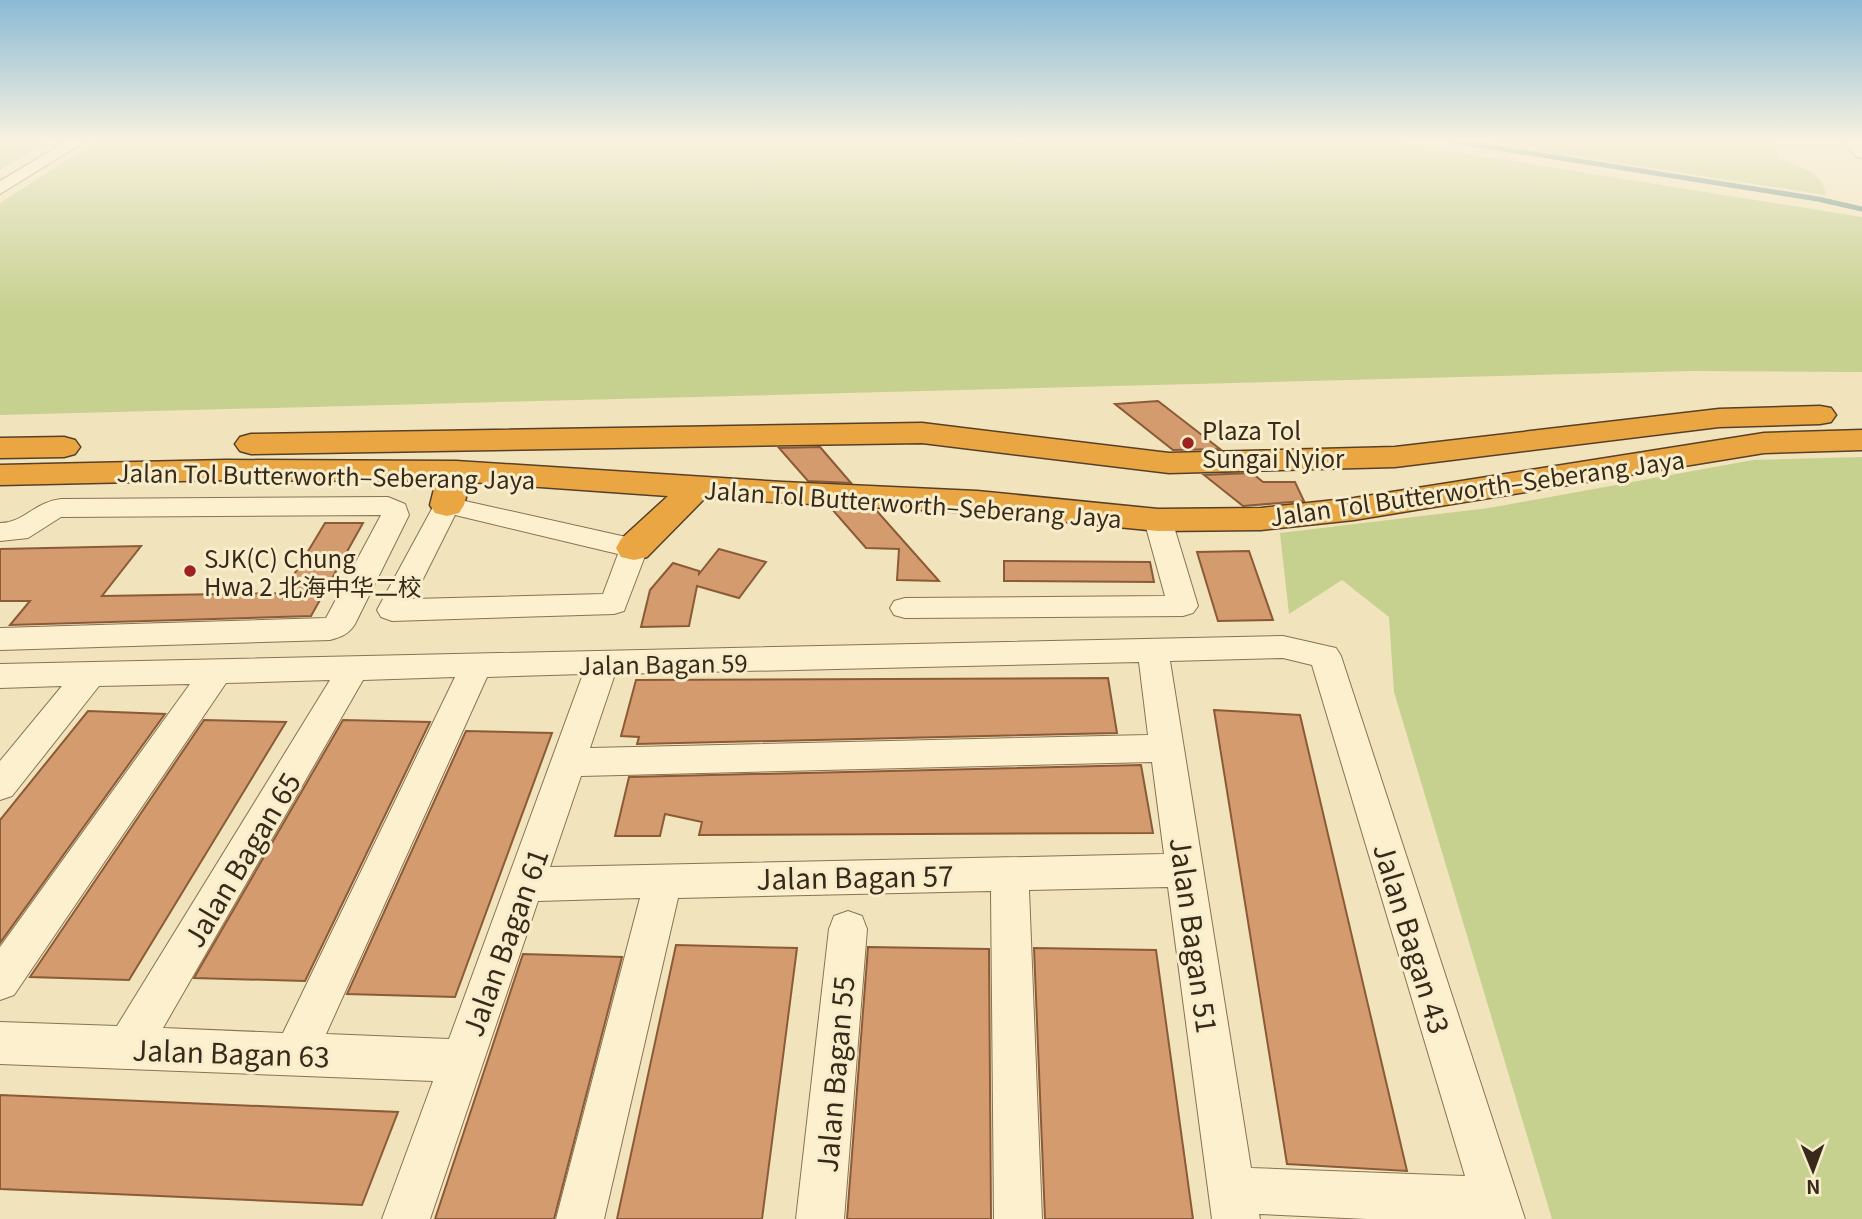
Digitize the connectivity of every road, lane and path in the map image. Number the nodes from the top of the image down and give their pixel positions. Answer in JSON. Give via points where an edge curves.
{"nodes":[{"id":1,"x":1862,"y":414,"type":"edge"},
{"id":2,"x":1862,"y":440,"type":"edge"},
{"id":3,"x":0,"y":448,"type":"edge"},
{"id":4,"x":234,"y":457,"type":"junction"},
{"id":5,"x":456,"y":471,"type":"junction"},
{"id":6,"x":0,"y":475,"type":"edge"},
{"id":7,"x":696,"y":488,"type":"junction"},
{"id":8,"x":447,"y":505,"type":"junction"},
{"id":9,"x":1158,"y":520,"type":"junction"},
{"id":10,"x":0,"y":532,"type":"edge"},
{"id":11,"x":634,"y":548,"type":"junction"},
{"id":12,"x":905,"y":608,"type":"dead end"},
{"id":13,"x":0,"y":639,"type":"edge"},
{"id":14,"x":1153,"y":652,"type":"junction"},
{"id":15,"x":1325,"y":656,"type":"joint"},
{"id":16,"x":603,"y":664,"type":"junction"},
{"id":17,"x":476,"y":666,"type":"junction"},
{"id":18,"x":353,"y":669,"type":"junction"},
{"id":19,"x":216,"y":672,"type":"junction"},
{"id":20,"x":90,"y":675,"type":"junction"},
{"id":21,"x":0,"y":676,"type":"edge"},
{"id":22,"x":1167,"y":748,"type":"junction"},
{"id":23,"x":568,"y":762,"type":"junction"},
{"id":24,"x":0,"y":786,"type":"edge"},
{"id":25,"x":1185,"y":870,"type":"junction"},
{"id":26,"x":1010,"y":873,"type":"junction"},
{"id":27,"x":663,"y":881,"type":"junction"},
{"id":28,"x":525,"y":884,"type":"junction"},
{"id":29,"x":848,"y":929,"type":"dead end"},
{"id":30,"x":0,"y":981,"type":"edge"},
{"id":31,"x":0,"y":1043,"type":"edge"},
{"id":32,"x":128,"y":1048,"type":"junction"},
{"id":33,"x":295,"y":1055,"type":"junction"},
{"id":34,"x":462,"y":1061,"type":"junction"},
{"id":35,"x":1234,"y":1205,"type":"edge"},
{"id":36,"x":1498,"y":1210,"type":"edge"},
{"id":37,"x":406,"y":1219,"type":"edge"},
{"id":38,"x":580,"y":1219,"type":"edge"},
{"id":39,"x":820,"y":1219,"type":"edge"},
{"id":40,"x":1018,"y":1219,"type":"edge"}],
"edges":[{"from":1,"to":4,"type":"highway","name":"Jalan Tol Butterworth–Seberang Jaya","via":[[1718,418],[1395,457],[1181,463],[922,432]]},
{"from":2,"to":9,"type":"highway","name":"Jalan Tol Butterworth–Seberang Jaya","via":[[1765,443],[1308,516]]},
{"from":3,"to":4,"type":"highway","name":"Jalan Tol Butterworth–Seberang Jaya"},
{"from":4,"to":5,"type":"highway","name":"Jalan Tol Butterworth–Seberang Jaya"},
{"from":4,"to":6,"type":"highway","name":"Jalan Tol Butterworth–Seberang Jaya"},
{"from":5,"to":7,"type":"highway","name":"Jalan Tol Butterworth–Seberang Jaya"},
{"from":5,"to":8,"type":"highway"},
{"from":7,"to":9,"type":"highway","name":"Jalan Tol Butterworth–Seberang Jaya","via":[[977,502]]},
{"from":7,"to":11,"type":"highway"},
{"from":8,"to":11,"type":"street"},
{"from":8,"to":11,"type":"street","via":[[392,610],[614,604]]},
{"from":9,"to":12,"type":"street","via":[[1183,606]]},
{"from":10,"to":13,"type":"street","via":[[18,532],[50,509],[61,508],[388,505],[395,510],[340,624],[330,629]]},
{"from":14,"to":15,"type":"street","name":"Jalan Bagan 59","via":[[1283,648]]},
{"from":14,"to":16,"type":"street","name":"Jalan Bagan 59"},
{"from":14,"to":22,"type":"street","name":"Jalan Bagan 51"},
{"from":15,"to":36,"type":"street","name":"Jalan Bagan 43"},
{"from":16,"to":17,"type":"street","name":"Jalan Bagan 59"},
{"from":16,"to":23,"type":"street","name":"Jalan Bagan 61"},
{"from":17,"to":18,"type":"street","name":"Jalan Bagan 59"},
{"from":17,"to":33,"type":"street"},
{"from":18,"to":19,"type":"street","name":"Jalan Bagan 59"},
{"from":18,"to":32,"type":"street","name":"Jalan Bagan 65"},
{"from":19,"to":20,"type":"street","name":"Jalan Bagan 59"},
{"from":19,"to":30,"type":"street"},
{"from":20,"to":21,"type":"street","name":"Jalan Bagan 59"},
{"from":20,"to":24,"type":"street"},
{"from":22,"to":23,"type":"street"},
{"from":22,"to":25,"type":"street","name":"Jalan Bagan 51"},
{"from":23,"to":28,"type":"street","name":"Jalan Bagan 61"},
{"from":25,"to":26,"type":"street","name":"Jalan Bagan 57"},
{"from":25,"to":35,"type":"street","name":"Jalan Bagan 51"},
{"from":26,"to":27,"type":"street","name":"Jalan Bagan 57"},
{"from":26,"to":40,"type":"street"},
{"from":27,"to":28,"type":"street","name":"Jalan Bagan 57"},
{"from":27,"to":38,"type":"street"},
{"from":28,"to":34,"type":"street","name":"Jalan Bagan 61"},
{"from":29,"to":39,"type":"street","name":"Jalan Bagan 55"},
{"from":31,"to":32,"type":"street","name":"Jalan Bagan 63"},
{"from":32,"to":33,"type":"street","name":"Jalan Bagan 63"},
{"from":33,"to":34,"type":"street","name":"Jalan Bagan 63"},
{"from":34,"to":37,"type":"street","name":"Jalan Bagan 61"},
{"from":35,"to":36,"type":"street"}]}
